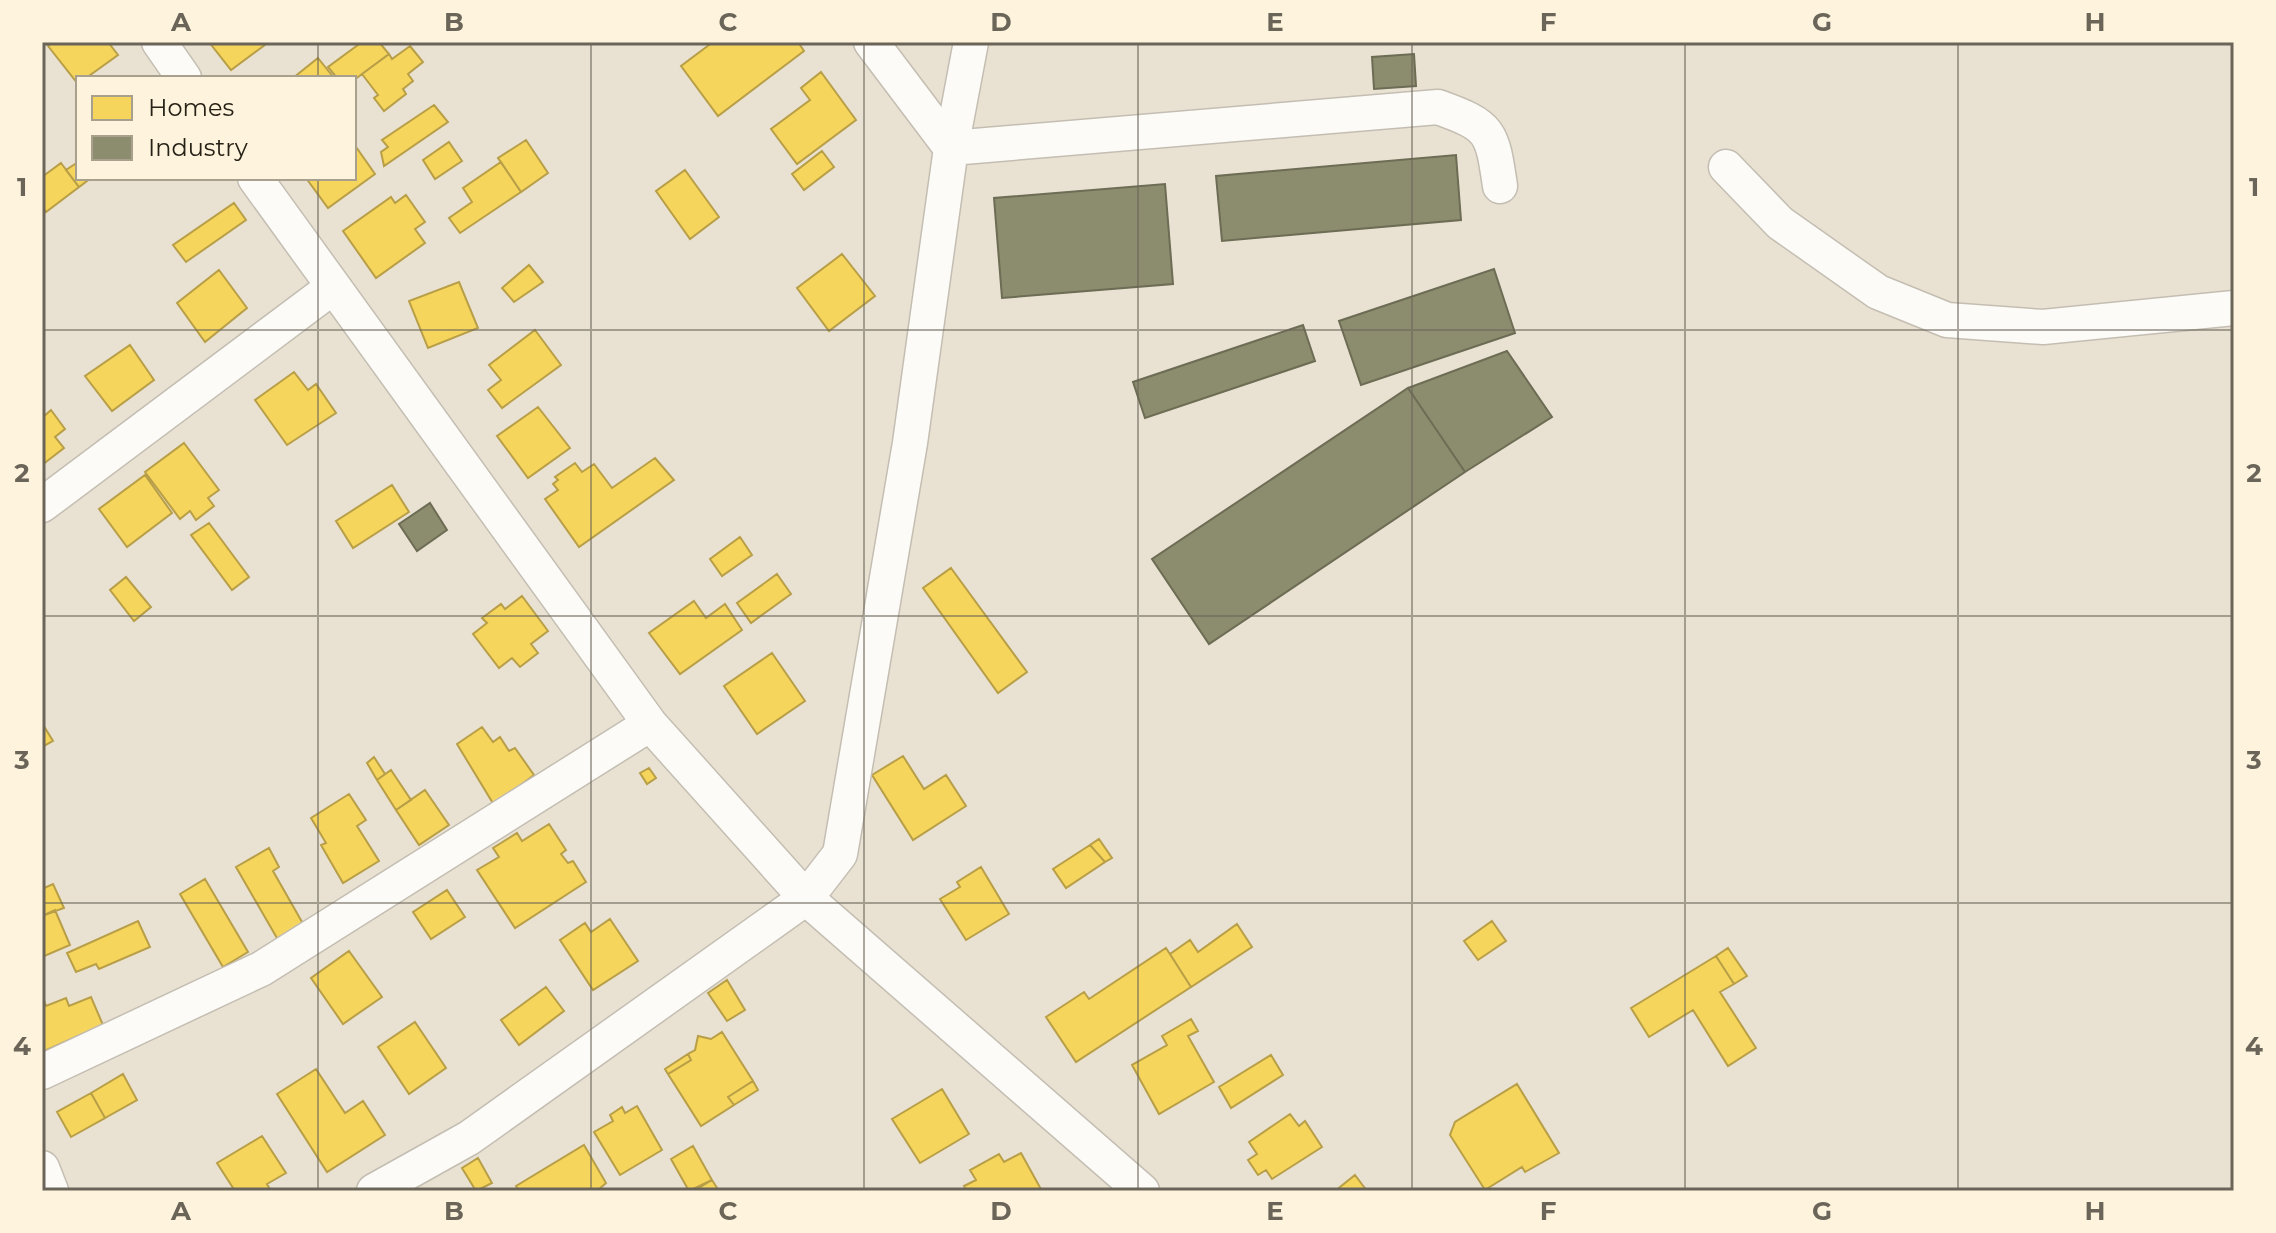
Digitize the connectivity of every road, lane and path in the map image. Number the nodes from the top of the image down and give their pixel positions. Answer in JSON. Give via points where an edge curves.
{"nodes":[{"id":1,"x":159,"y":42,"type":"edge"},
{"id":2,"x":871,"y":42,"type":"edge"},
{"id":3,"x":971,"y":42,"type":"edge"},
{"id":4,"x":183,"y":76,"type":"edge"},
{"id":5,"x":951,"y":148,"type":"junction"},
{"id":6,"x":1726,"y":167,"type":"dead end"},
{"id":7,"x":256,"y":180,"type":"edge"},
{"id":8,"x":1500,"y":186,"type":"dead end"},
{"id":9,"x":333,"y":287,"type":"junction"},
{"id":10,"x":2234,"y":308,"type":"edge"},
{"id":11,"x":42,"y":505,"type":"edge"},
{"id":12,"x":650,"y":724,"type":"junction"},
{"id":13,"x":806,"y":898,"type":"junction"},
{"id":14,"x":42,"y":1072,"type":"edge"},
{"id":15,"x":42,"y":1168,"type":"edge"},
{"id":16,"x":51,"y":1191,"type":"edge"},
{"id":17,"x":374,"y":1191,"type":"edge"},
{"id":18,"x":1142,"y":1191,"type":"edge"}],
"edges":[{"from":1,"to":4,"type":"street"},
{"from":2,"to":5,"type":"street"},
{"from":3,"to":5,"type":"street"},
{"from":5,"to":8,"type":"street","via":[[1438,107],[1477,121],[1494,144]]},
{"from":5,"to":13,"type":"street","via":[[910,443],[840,854]]},
{"from":6,"to":10,"type":"street","via":[[1780,223],[1878,292],[1947,320],[2043,327]]},
{"from":7,"to":9,"type":"street"},
{"from":9,"to":11,"type":"street"},
{"from":9,"to":12,"type":"street"},
{"from":12,"to":13,"type":"street"},
{"from":12,"to":14,"type":"street","via":[[261,969]]},
{"from":13,"to":17,"type":"street","via":[[469,1138]]},
{"from":13,"to":18,"type":"street"},
{"from":15,"to":16,"type":"street"}]}
